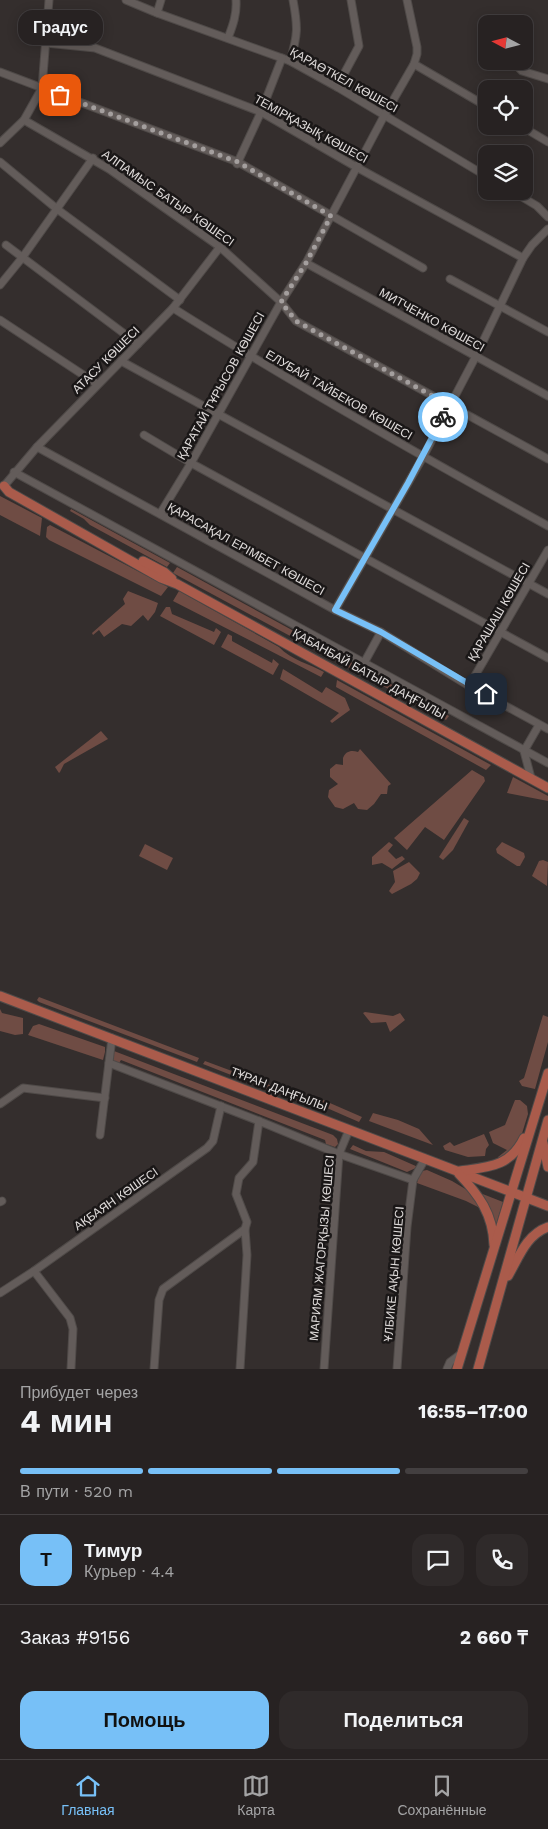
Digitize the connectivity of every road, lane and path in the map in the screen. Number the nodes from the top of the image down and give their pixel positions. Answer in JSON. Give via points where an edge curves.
{"nodes":[{"id":1,"x":49,"y":0,"type":"edge"},
{"id":2,"x":126,"y":0,"type":"edge"},
{"id":3,"x":161,"y":0,"type":"edge"},
{"id":4,"x":236,"y":0,"type":"edge"},
{"id":5,"x":293,"y":0,"type":"edge"},
{"id":6,"x":351,"y":0,"type":"edge"},
{"id":7,"x":407,"y":0,"type":"edge"},
{"id":8,"x":157,"y":13,"type":"junction"},
{"id":9,"x":228,"y":38,"type":"junction"},
{"id":10,"x":46,"y":43,"type":"junction"},
{"id":11,"x":282,"y":58,"type":"junction"},
{"id":12,"x":290,"y":61,"type":"junction"},
{"id":13,"x":414,"y":64,"type":"junction"},
{"id":14,"x":521,"y":70,"type":"edge"},
{"id":15,"x":0,"y":72,"type":"edge"},
{"id":16,"x":548,"y":79,"type":"edge"},
{"id":17,"x":337,"y":87,"type":"junction"},
{"id":18,"x":42,"y":88,"type":"junction"},
{"id":19,"x":478,"y":101,"type":"edge"},
{"id":20,"x":262,"y":112,"type":"junction"},
{"id":21,"x":384,"y":116,"type":"junction"},
{"id":22,"x":24,"y":120,"type":"junction"},
{"id":23,"x":533,"y":133,"type":"edge"},
{"id":24,"x":548,"y":142,"type":"edge"},
{"id":25,"x":0,"y":143,"type":"edge"},
{"id":26,"x":93,"y":158,"type":"junction"},
{"id":27,"x":0,"y":162,"type":"edge"},
{"id":28,"x":238,"y":163,"type":"junction"},
{"id":29,"x":358,"y":168,"type":"junction"},
{"id":30,"x":478,"y":171,"type":"edge"},
{"id":31,"x":528,"y":200,"type":"edge"},
{"id":32,"x":57,"y":209,"type":"junction"},
{"id":33,"x":331,"y":216,"type":"junction"},
{"id":34,"x":548,"y":217,"type":"edge"},
{"id":35,"x":546,"y":233,"type":"edge"},
{"id":36,"x":6,"y":245,"type":"dead end"},
{"id":37,"x":220,"y":247,"type":"junction"},
{"id":38,"x":22,"y":258,"type":"junction"},
{"id":39,"x":523,"y":258,"type":"junction"},
{"id":40,"x":306,"y":263,"type":"junction"},
{"id":41,"x":423,"y":268,"type":"dead end"},
{"id":42,"x":450,"y":278,"type":"dead end"},
{"id":43,"x":0,"y":285,"type":"edge"},
{"id":44,"x":180,"y":300,"type":"junction"},
{"id":45,"x":281,"y":302,"type":"junction"},
{"id":46,"x":501,"y":306,"type":"junction"},
{"id":47,"x":173,"y":308,"type":"junction"},
{"id":48,"x":0,"y":320,"type":"edge"},
{"id":49,"x":548,"y":332,"type":"edge"},
{"id":50,"x":138,"y":344,"type":"junction"},
{"id":51,"x":250,"y":356,"type":"junction"},
{"id":52,"x":476,"y":356,"type":"junction"},
{"id":53,"x":121,"y":362,"type":"junction"},
{"id":54,"x":97,"y":384,"type":"junction"},
{"id":55,"x":548,"y":396,"type":"edge"},
{"id":56,"x":449,"y":405,"type":"junction"},
{"id":57,"x":218,"y":414,"type":"junction"},
{"id":58,"x":144,"y":435,"type":"dead end"},
{"id":59,"x":37,"y":447,"type":"junction"},
{"id":60,"x":423,"y":457,"type":"junction"},
{"id":61,"x":548,"y":459,"type":"edge"},
{"id":62,"x":191,"y":463,"type":"junction"},
{"id":63,"x":14,"y":472,"type":"junction"},
{"id":64,"x":2,"y":485,"type":"edge"},
{"id":65,"x":393,"y":510,"type":"junction"},
{"id":66,"x":160,"y":514,"type":"junction"},
{"id":67,"x":548,"y":526,"type":"edge"},
{"id":68,"x":548,"y":550,"type":"edge"},
{"id":69,"x":364,"y":558,"type":"junction"},
{"id":70,"x":530,"y":583,"type":"junction"},
{"id":71,"x":548,"y":594,"type":"edge"},
{"id":72,"x":335,"y":610,"type":"junction"},
{"id":73,"x":381,"y":632,"type":"junction"},
{"id":74,"x":501,"y":633,"type":"junction"},
{"id":75,"x":548,"y":658,"type":"edge"},
{"id":76,"x":364,"y":663,"type":"junction"},
{"id":77,"x":469,"y":686,"type":"junction"},
{"id":78,"x":539,"y":725,"type":"junction"},
{"id":79,"x":548,"y":729,"type":"edge"},
{"id":80,"x":524,"y":751,"type":"junction"},
{"id":81,"x":548,"y":763,"type":"edge"},
{"id":82,"x":531,"y":778,"type":"junction"},
{"id":83,"x":548,"y":788,"type":"edge"},
{"id":84,"x":0,"y":996,"type":"edge"},
{"id":85,"x":112,"y":1038,"type":"junction"},
{"id":86,"x":109,"y":1063,"type":"junction"},
{"id":87,"x":548,"y":1073,"type":"edge"},
{"id":88,"x":104,"y":1098,"type":"junction"},
{"id":89,"x":0,"y":1104,"type":"edge"},
{"id":90,"x":221,"y":1106,"type":"junction"},
{"id":91,"x":260,"y":1120,"type":"junction"},
{"id":92,"x":548,"y":1120,"type":"edge"},
{"id":93,"x":533,"y":1122,"type":"junction"},
{"id":94,"x":349,"y":1130,"type":"junction"},
{"id":95,"x":100,"y":1135,"type":"dead end"},
{"id":96,"x":542,"y":1140,"type":"junction"},
{"id":97,"x":339,"y":1154,"type":"junction"},
{"id":98,"x":425,"y":1159,"type":"junction"},
{"id":99,"x":548,"y":1167,"type":"edge"},
{"id":100,"x":457,"y":1172,"type":"junction"},
{"id":101,"x":413,"y":1180,"type":"junction"},
{"id":102,"x":512,"y":1193,"type":"junction"},
{"id":103,"x":526,"y":1198,"type":"junction"},
{"id":104,"x":548,"y":1206,"type":"edge"},
{"id":105,"x":548,"y":1228,"type":"edge"},
{"id":106,"x":245,"y":1229,"type":"junction"},
{"id":107,"x":494,"y":1252,"type":"junction"},
{"id":108,"x":34,"y":1271,"type":"junction"},
{"id":109,"x":501,"y":1290,"type":"junction"},
{"id":110,"x":0,"y":1293,"type":"edge"},
{"id":111,"x":462,"y":1352,"type":"junction"},
{"id":112,"x":481,"y":1367,"type":"edge"},
{"id":113,"x":71,"y":1369,"type":"edge"},
{"id":114,"x":154,"y":1369,"type":"edge"},
{"id":115,"x":240,"y":1369,"type":"edge"},
{"id":116,"x":324,"y":1369,"type":"edge"},
{"id":117,"x":397,"y":1369,"type":"edge"},
{"id":118,"x":447,"y":1369,"type":"edge"},
{"id":119,"x":458,"y":1369,"type":"edge"}],
"edges":[{"from":1,"to":10,"type":"street"},
{"from":2,"to":8,"type":"street","name":"ҚАРАӨТКЕЛ КӨШЕСІ"},
{"from":3,"to":8,"type":"street"},
{"from":4,"to":9,"type":"street","via":[[235,20]]},
{"from":5,"to":12,"type":"street","via":[[298,26]]},
{"from":6,"to":17,"type":"street","via":[[360,46]]},
{"from":7,"to":13,"type":"street","name":"ҚАРАТАЙ ТҰРЫСОВ КӨШЕСІ","via":[[417,54]]},
{"from":8,"to":9,"type":"street","name":"ҚАРАӨТКЕЛ КӨШЕСІ"},
{"from":9,"to":11,"type":"street","name":"ҚАРАӨТКЕЛ КӨШЕСІ"},
{"from":10,"to":18,"type":"street"},
{"from":10,"to":20,"type":"street","name":"ТЕМІРҚАЗЫҚ КӨШЕСІ","via":[[95,48]]},
{"from":11,"to":12,"type":"street","name":"ҚАРАӨТКЕЛ КӨШЕСІ"},
{"from":11,"to":20,"type":"street"},
{"from":12,"to":17,"type":"street","name":"ҚАРАӨТКЕЛ КӨШЕСІ"},
{"from":13,"to":19,"type":"street"},
{"from":13,"to":21,"type":"street","name":"ҚАРАТАЙ ТҰРЫСОВ КӨШЕСІ"},
{"from":14,"to":16,"type":"street"},
{"from":15,"to":18,"type":"street"},
{"from":17,"to":21,"type":"street","name":"ҚАРАӨТКЕЛ КӨШЕСІ"},
{"from":18,"to":22,"type":"street"},
{"from":18,"to":28,"type":"street"},
{"from":20,"to":28,"type":"street"},
{"from":20,"to":29,"type":"street","name":"ТЕМІРҚАЗЫҚ КӨШЕСІ"},
{"from":21,"to":29,"type":"street","name":"ҚАРАТАЙ ТҰРЫСОВ КӨШЕСІ"},
{"from":21,"to":30,"type":"street","name":"ҚАРАӨТКЕЛ КӨШЕСІ"},
{"from":22,"to":25,"type":"street"},
{"from":22,"to":26,"type":"street","name":"АЛПАМЫС БАТЫР КӨШЕСІ"},
{"from":23,"to":24,"type":"street"},
{"from":26,"to":32,"type":"street"},
{"from":26,"to":37,"type":"street","name":"АЛПАМЫС БАТЫР КӨШЕСІ"},
{"from":27,"to":32,"type":"street"},
{"from":28,"to":33,"type":"street"},
{"from":29,"to":33,"type":"street","name":"ҚАРАТАЙ ТҰРЫСОВ КӨШЕСІ"},
{"from":29,"to":39,"type":"street","name":"ТЕМІРҚАЗЫҚ КӨШЕСІ"},
{"from":31,"to":34,"type":"street"},
{"from":32,"to":38,"type":"street"},
{"from":32,"to":44,"type":"street"},
{"from":33,"to":40,"type":"street","name":"ҚАРАТАЙ ТҰРЫСОВ КӨШЕСІ"},
{"from":33,"to":41,"type":"street"},
{"from":35,"to":39,"type":"street"},
{"from":36,"to":38,"type":"street"},
{"from":37,"to":44,"type":"street","name":"АТАСУ КӨШЕСІ"},
{"from":37,"to":45,"type":"street","name":"АЛПАМЫС БАТЫР КӨШЕСІ"},
{"from":38,"to":43,"type":"street"},
{"from":38,"to":50,"type":"street"},
{"from":39,"to":46,"type":"street"},
{"from":40,"to":45,"type":"street","name":"ҚАРАТАЙ ТҰРЫСОВ КӨШЕСІ"},
{"from":40,"to":52,"type":"street","name":"МИТЧЕНКО КӨШЕСІ"},
{"from":42,"to":46,"type":"street"},
{"from":44,"to":47,"type":"street","name":"АТАСУ КӨШЕСІ"},
{"from":45,"to":51,"type":"street","name":"ҚАРАТАЙ ТҰРЫСОВ КӨШЕСІ"},
{"from":45,"to":56,"type":"street","name":"АЛПАМЫС БАТЫР КӨШЕСІ","via":[[296,321]]},
{"from":46,"to":49,"type":"street"},
{"from":46,"to":52,"type":"street"},
{"from":47,"to":50,"type":"street","name":"АТАСУ КӨШЕСІ"},
{"from":47,"to":51,"type":"street","name":"ЕЛУБАЙ ТАЙБЕКОВ КӨШЕСІ"},
{"from":48,"to":54,"type":"street"},
{"from":50,"to":53,"type":"street","name":"АТАСУ КӨШЕСІ"},
{"from":51,"to":57,"type":"street","name":"ҚАРАТАЙ ТҰРЫСОВ КӨШЕСІ"},
{"from":51,"to":60,"type":"street","name":"ЕЛУБАЙ ТАЙБЕКОВ КӨШЕСІ"},
{"from":52,"to":55,"type":"street","name":"МИТЧЕНКО КӨШЕСІ"},
{"from":52,"to":56,"type":"street"},
{"from":53,"to":54,"type":"street","name":"АТАСУ КӨШЕСІ"},
{"from":53,"to":57,"type":"street"},
{"from":54,"to":59,"type":"street","name":"АТАСУ КӨШЕСІ"},
{"from":56,"to":60,"type":"street"},
{"from":56,"to":61,"type":"street","name":"АЛПАМЫС БАТЫР КӨШЕСІ"},
{"from":57,"to":62,"type":"street","name":"ҚАРАТАЙ ТҰРЫСОВ КӨШЕСІ"},
{"from":57,"to":65,"type":"street"},
{"from":58,"to":62,"type":"street"},
{"from":59,"to":63,"type":"street","name":"АТАСУ КӨШЕСІ"},
{"from":59,"to":66,"type":"street","name":"ҚАРАСАҚАЛ ЕРІМБЕТ КӨШЕСІ"},
{"from":60,"to":65,"type":"street"},
{"from":60,"to":67,"type":"street","name":"ЕЛУБАЙ ТАЙБЕКОВ КӨШЕСІ"},
{"from":62,"to":66,"type":"street","name":"ҚАРАТАЙ ТҰРЫСОВ КӨШЕСІ"},
{"from":62,"to":69,"type":"street"},
{"from":63,"to":64,"type":"street","name":"АТАСУ КӨШЕСІ"},
{"from":63,"to":76,"type":"street"},
{"from":64,"to":82,"type":"main road","name":"ҚАБАНБАЙ БАТЫР ДАҢҒЫЛЫ","via":[[48,515],[161,578]]},
{"from":65,"to":69,"type":"street"},
{"from":65,"to":70,"type":"street"},
{"from":66,"to":72,"type":"street","name":"ҚАРАСАҚАЛ ЕРІМБЕТ КӨШЕСІ"},
{"from":68,"to":70,"type":"street","name":"ҚАРАШАШ КӨШЕСІ"},
{"from":69,"to":72,"type":"street"},
{"from":69,"to":74,"type":"street"},
{"from":70,"to":71,"type":"street"},
{"from":70,"to":74,"type":"street","name":"ҚАРАШАШ КӨШЕСІ"},
{"from":72,"to":73,"type":"street","name":"ҚАРАСАҚАЛ ЕРІМБЕТ КӨШЕСІ"},
{"from":73,"to":76,"type":"street"},
{"from":73,"to":77,"type":"street","name":"ҚАРАСАҚАЛ ЕРІМБЕТ КӨШЕСІ"},
{"from":74,"to":75,"type":"street"},
{"from":74,"to":77,"type":"street","name":"ҚАРАШАШ КӨШЕСІ"},
{"from":76,"to":80,"type":"street"},
{"from":77,"to":78,"type":"street","name":"ҚАРАСАҚАЛ ЕРІМБЕТ КӨШЕСІ"},
{"from":78,"to":79,"type":"street","name":"ҚАРАСАҚАЛ ЕРІМБЕТ КӨШЕСІ"},
{"from":78,"to":80,"type":"street"},
{"from":80,"to":81,"type":"street"},
{"from":80,"to":82,"type":"street"},
{"from":82,"to":83,"type":"main road","name":"ҚАБАНБАЙ БАТЫР ДАҢҒЫЛЫ"},
{"from":84,"to":85,"type":"main road","name":"ТҰРАН ДАҢҒЫЛЫ"},
{"from":85,"to":86,"type":"street"},
{"from":85,"to":94,"type":"main road","name":"ТҰРАН ДАҢҒЫЛЫ"},
{"from":86,"to":88,"type":"street"},
{"from":86,"to":90,"type":"street"},
{"from":87,"to":93,"type":"main road"},
{"from":88,"to":89,"type":"street","via":[[23,1088]]},
{"from":88,"to":95,"type":"street"},
{"from":90,"to":91,"type":"street"},
{"from":90,"to":108,"type":"street","name":"АҚБАЯН КӨШЕСІ","via":[[213,1141],[207,1148]]},
{"from":91,"to":97,"type":"street"},
{"from":91,"to":106,"type":"street","via":[[253,1162],[239,1178],[236,1194],[247,1222]]},
{"from":92,"to":96,"type":"main road"},
{"from":93,"to":100,"type":"main road","via":[[521,1146],[506,1160]]},
{"from":93,"to":102,"type":"main road"},
{"from":94,"to":97,"type":"street","name":"МАРИЯМ ЖАГОРҚЫЗЫ КӨШЕСІ"},
{"from":94,"to":98,"type":"main road","name":"ТҰРАН ДАҢҒЫЛЫ"},
{"from":96,"to":99,"type":"main road"},
{"from":96,"to":103,"type":"main road"},
{"from":97,"to":101,"type":"street"},
{"from":97,"to":116,"type":"street","name":"МАРИЯМ ЖАГОРҚЫЗЫ КӨШЕСІ"},
{"from":98,"to":100,"type":"main road","name":"ТҰРАН ДАҢҒЫЛЫ"},
{"from":98,"to":101,"type":"street"},
{"from":100,"to":102,"type":"main road","name":"ТҰРАН ДАҢҒЫЛЫ"},
{"from":100,"to":107,"type":"main road","via":[[488,1212]]},
{"from":101,"to":117,"type":"street","name":"ҰЛБИКЕ АҚЫН КӨШЕСІ"},
{"from":102,"to":103,"type":"main road","name":"ТҰРАН ДАҢҒЫЛЫ"},
{"from":102,"to":107,"type":"main road"},
{"from":103,"to":104,"type":"main road","name":"ТҰРАН ДАҢҒЫЛЫ"},
{"from":103,"to":109,"type":"main road"},
{"from":105,"to":109,"type":"main road","via":[[527,1242]]},
{"from":106,"to":114,"type":"street","via":[[163,1290],[158,1300]]},
{"from":106,"to":115,"type":"street"},
{"from":107,"to":111,"type":"main road"},
{"from":108,"to":110,"type":"street","name":"АҚБАЯН КӨШЕСІ"},
{"from":108,"to":113,"type":"street","via":[[70,1318],[73,1329]]},
{"from":109,"to":112,"type":"main road"},
{"from":111,"to":118,"type":"street"},
{"from":111,"to":119,"type":"main road"}]}
